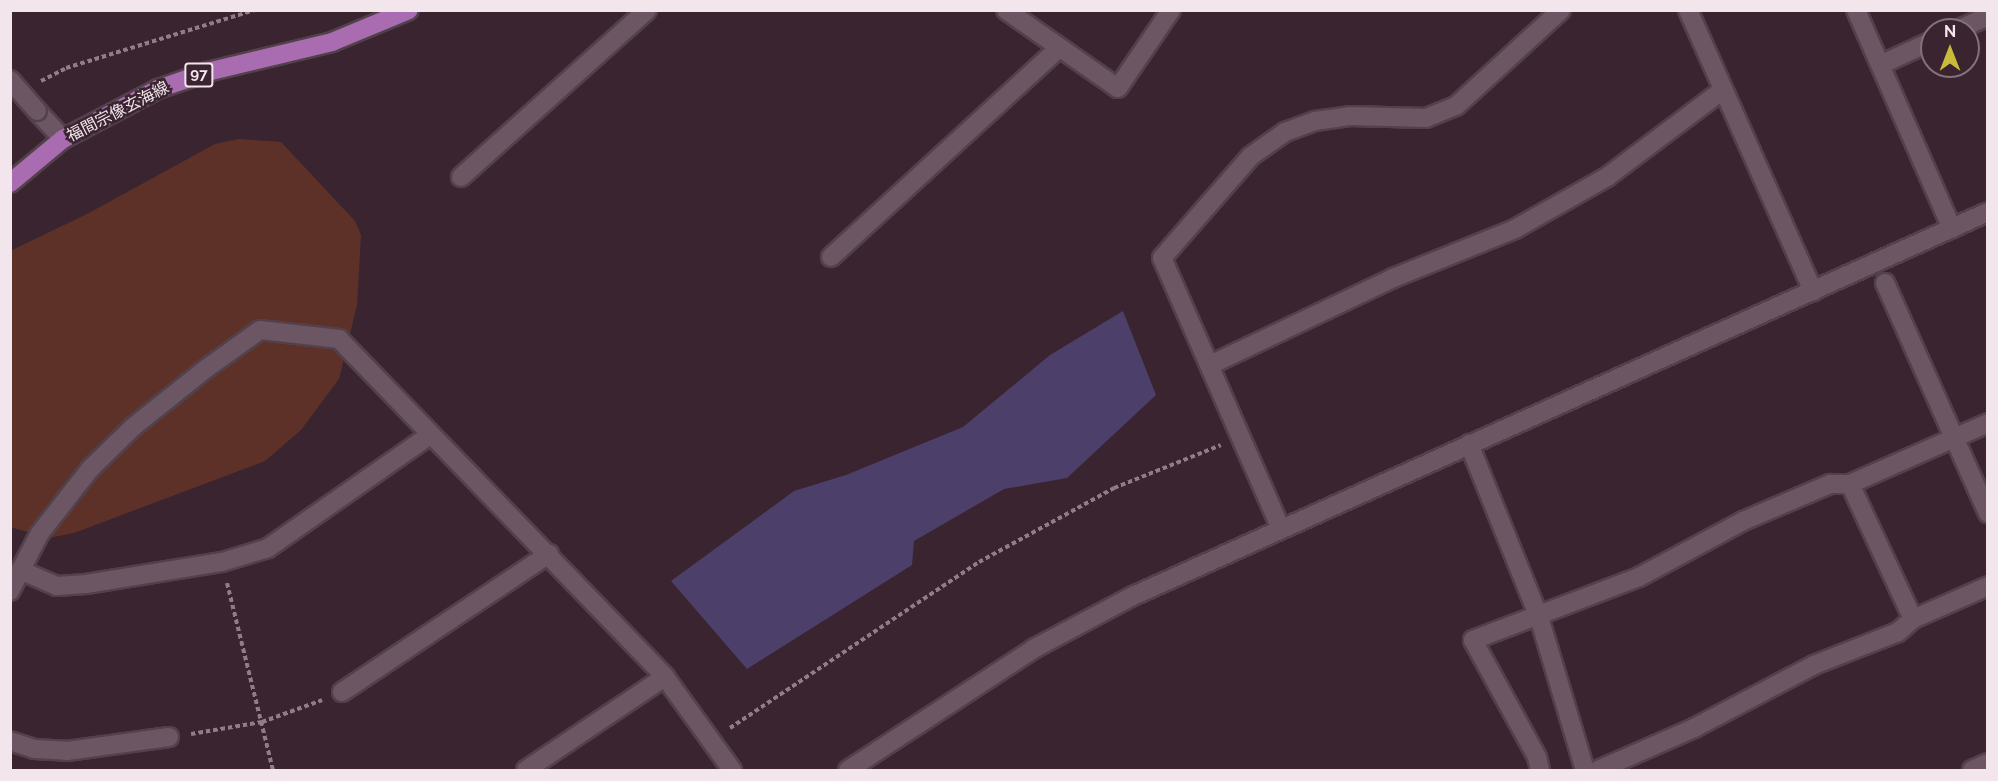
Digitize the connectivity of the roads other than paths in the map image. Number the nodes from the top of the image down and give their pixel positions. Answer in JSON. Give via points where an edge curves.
{"nodes":[{"id":1,"x":409,"y":10,"type":"edge"},
{"id":2,"x":647,"y":10,"type":"edge"},
{"id":3,"x":1006,"y":10,"type":"edge"},
{"id":4,"x":1171,"y":10,"type":"edge"},
{"id":5,"x":1561,"y":10,"type":"edge"},
{"id":6,"x":1689,"y":10,"type":"edge"},
{"id":7,"x":1856,"y":10,"type":"edge"},
{"id":8,"x":1920,"y":47,"type":"edge"},
{"id":9,"x":1059,"y":48,"type":"junction"},
{"id":10,"x":1880,"y":65,"type":"junction"},
{"id":11,"x":10,"y":80,"type":"edge"},
{"id":12,"x":1723,"y":90,"type":"junction"},
{"id":13,"x":63,"y":139,"type":"junction"},
{"id":14,"x":461,"y":177,"type":"dead end"},
{"id":15,"x":10,"y":183,"type":"edge"},
{"id":16,"x":1988,"y":212,"type":"edge"},
{"id":17,"x":1952,"y":229,"type":"junction"},
{"id":18,"x":831,"y":256,"type":"dead end"},
{"id":19,"x":1885,"y":283,"type":"dead end"},
{"id":20,"x":1813,"y":291,"type":"junction"},
{"id":21,"x":1210,"y":365,"type":"junction"},
{"id":22,"x":1988,"y":423,"type":"edge"},
{"id":23,"x":430,"y":435,"type":"junction"},
{"id":24,"x":1954,"y":439,"type":"junction"},
{"id":25,"x":1469,"y":444,"type":"junction"},
{"id":26,"x":1850,"y":484,"type":"junction"},
{"id":27,"x":1988,"y":513,"type":"edge"},
{"id":28,"x":1281,"y":528,"type":"junction"},
{"id":29,"x":549,"y":554,"type":"junction"},
{"id":30,"x":20,"y":570,"type":"junction"},
{"id":31,"x":1988,"y":586,"type":"edge"},
{"id":32,"x":10,"y":591,"type":"edge"},
{"id":33,"x":1539,"y":617,"type":"junction"},
{"id":34,"x":1913,"y":619,"type":"junction"},
{"id":35,"x":665,"y":677,"type":"junction"},
{"id":36,"x":342,"y":692,"type":"road end"},
{"id":37,"x":169,"y":737,"type":"road end"},
{"id":38,"x":10,"y":741,"type":"edge"},
{"id":39,"x":1988,"y":764,"type":"edge"},
{"id":40,"x":526,"y":771,"type":"edge"},
{"id":41,"x":732,"y":771,"type":"edge"},
{"id":42,"x":848,"y":771,"type":"edge"},
{"id":43,"x":1540,"y":771,"type":"edge"},
{"id":44,"x":1585,"y":771,"type":"edge"},
{"id":45,"x":1598,"y":771,"type":"edge"},
{"id":46,"x":1972,"y":771,"type":"edge"}],
"edges":[{"from":1,"to":13,"type":"main road","name":"福間宗像玄海線","number":"97","via":[[332,42],[158,88]]},
{"from":2,"to":14,"type":"street"},
{"from":3,"to":9,"type":"street"},
{"from":4,"to":9,"type":"street","via":[[1118,88]]},
{"from":5,"to":21,"type":"street","via":[[1456,106],[1426,118],[1350,116],[1315,121],[1284,132],[1251,156],[1162,258]]},
{"from":6,"to":12,"type":"street"},
{"from":7,"to":10,"type":"street"},
{"from":8,"to":10,"type":"street"},
{"from":9,"to":18,"type":"street"},
{"from":10,"to":17,"type":"street"},
{"from":11,"to":13,"type":"street","bridge":true},
{"from":12,"to":20,"type":"street"},
{"from":12,"to":21,"type":"street","via":[[1607,177],[1515,229],[1393,278]]},
{"from":13,"to":15,"type":"main road","name":"福間宗像玄海線","number":"97"},
{"from":16,"to":17,"type":"street"},
{"from":17,"to":20,"type":"street"},
{"from":19,"to":24,"type":"street"},
{"from":20,"to":25,"type":"street"},
{"from":21,"to":28,"type":"street"},
{"from":22,"to":24,"type":"street"},
{"from":23,"to":29,"type":"street"},
{"from":23,"to":30,"type":"street","via":[[268,548],[222,562],[57,586]]},
{"from":23,"to":30,"type":"street","via":[[339,339],[260,330],[133,427],[90,469],[40,533]]},
{"from":24,"to":26,"type":"street"},
{"from":24,"to":27,"type":"street"},
{"from":25,"to":28,"type":"street"},
{"from":25,"to":33,"type":"street"},
{"from":26,"to":33,"type":"street","via":[[1830,484],[1754,516],[1639,577]]},
{"from":26,"to":34,"type":"street"},
{"from":28,"to":42,"type":"street","via":[[1035,648]]},
{"from":29,"to":35,"type":"street"},
{"from":29,"to":36,"type":"street"},
{"from":30,"to":32,"type":"street"},
{"from":31,"to":34,"type":"street"},
{"from":33,"to":43,"type":"street","via":[[1473,640],[1537,757]]},
{"from":33,"to":44,"type":"street"},
{"from":34,"to":45,"type":"street","via":[[1898,632],[1814,665],[1694,728]]},
{"from":35,"to":40,"type":"street"},
{"from":35,"to":41,"type":"street"},
{"from":37,"to":38,"type":"street","via":[[67,751],[34,749]]},
{"from":39,"to":46,"type":"street"}]}
